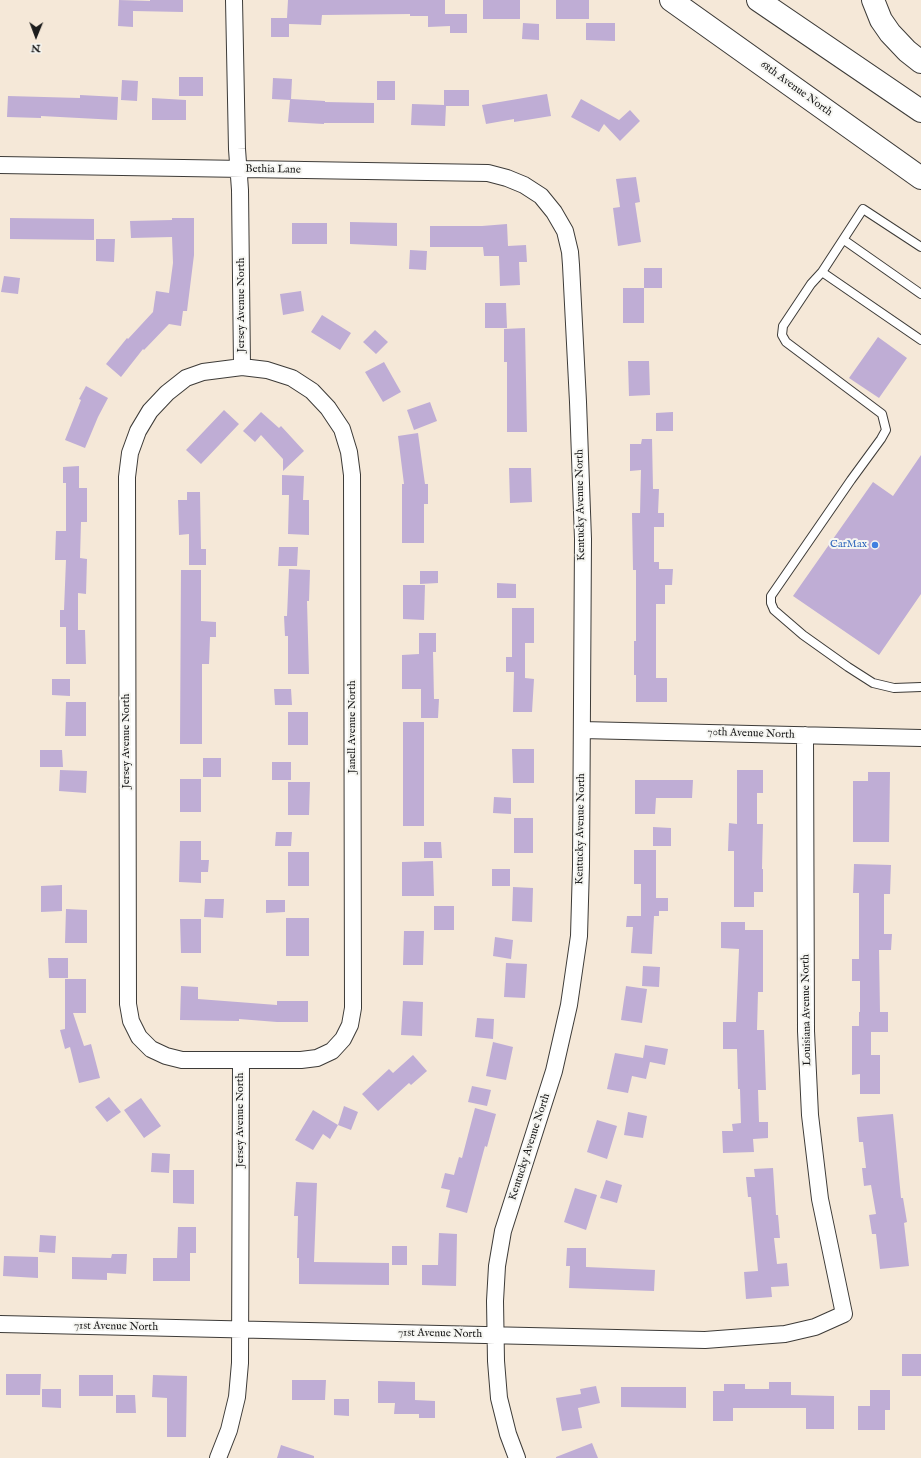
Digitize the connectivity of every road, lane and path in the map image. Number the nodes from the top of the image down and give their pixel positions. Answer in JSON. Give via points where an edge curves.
{"nodes":[{"id":1,"x":234,"y":0,"type":"edge"},
{"id":2,"x":671,"y":0,"type":"edge"},
{"id":3,"x":758,"y":0,"type":"edge"},
{"id":4,"x":873,"y":0,"type":"edge"},
{"id":5,"x":921,"y":62,"type":"edge"},
{"id":6,"x":921,"y":111,"type":"edge"},
{"id":7,"x":0,"y":165,"type":"edge"},
{"id":8,"x":238,"y":169,"type":"junction"},
{"id":9,"x":921,"y":178,"type":"edge"},
{"id":10,"x":541,"y":196,"type":"joint"},
{"id":11,"x":844,"y":240,"type":"junction"},
{"id":12,"x":921,"y":247,"type":"edge"},
{"id":13,"x":822,"y":272,"type":"junction"},
{"id":14,"x":921,"y":294,"type":"edge"},
{"id":15,"x":921,"y":340,"type":"edge"},
{"id":16,"x":242,"y":367,"type":"junction"},
{"id":17,"x":921,"y":687,"type":"edge"},
{"id":18,"x":582,"y":730,"type":"junction"},
{"id":19,"x":805,"y":735,"type":"junction"},
{"id":20,"x":921,"y":738,"type":"edge"},
{"id":21,"x":241,"y":1060,"type":"junction"},
{"id":22,"x":836,"y":1282,"type":"joint"},
{"id":23,"x":0,"y":1324,"type":"edge"},
{"id":24,"x":240,"y":1329,"type":"junction"},
{"id":25,"x":496,"y":1335,"type":"junction"},
{"id":26,"x":218,"y":1458,"type":"edge"},
{"id":27,"x":517,"y":1458,"type":"edge"}],
"edges":[{"from":1,"to":8,"type":"street","name":"Jersey Avenue North"},
{"from":2,"to":9,"type":"main road","name":"68th Avenue North"},
{"from":3,"to":6,"type":"main road"},
{"from":4,"to":5,"type":"main road","via":[[881,20],[890,33]]},
{"from":7,"to":8,"type":"street","name":"Bethia Lane"},
{"from":8,"to":10,"type":"street","name":"Bethia Lane","via":[[488,173],[524,185]]},
{"from":8,"to":16,"type":"street","name":"Jersey Avenue North"},
{"from":10,"to":18,"type":"street","name":"Kentucky Avenue North","via":[[565,231],[571,265],[583,539]]},
{"from":11,"to":12,"type":"lane","via":[[863,209]]},
{"from":11,"to":13,"type":"lane"},
{"from":11,"to":14,"type":"lane"},
{"from":13,"to":15,"type":"lane"},
{"from":13,"to":17,"type":"lane","via":[[783,326],[782,334],[786,342],[882,414],[886,430],[771,596],[771,603],[774,610],[803,635],[873,683],[894,688]]},
{"from":16,"to":21,"type":"street","name":"Janell Avenue North","via":[[267,370],[292,378],[312,391],[328,408],[342,429],[350,452],[353,1008],[350,1025],[343,1039],[332,1051],[317,1058]]},
{"from":16,"to":21,"type":"street","name":"Jersey Avenue North","via":[[203,372],[186,378],[167,393],[150,411],[138,431],[130,453],[127,477],[128,1004],[131,1021],[139,1037],[151,1049],[166,1056],[182,1060]]},
{"from":18,"to":19,"type":"street","name":"70th Avenue North"},
{"from":18,"to":25,"type":"street","name":"Kentucky Avenue North","via":[[579,936],[570,997],[554,1071],[503,1231],[497,1266]]},
{"from":19,"to":20,"type":"street","name":"70th Avenue North"},
{"from":19,"to":22,"type":"street","name":"Louisiana Avenue North","via":[[806,1031],[810,1115],[820,1199]]},
{"from":21,"to":24,"type":"street","name":"Jersey Avenue North"},
{"from":22,"to":25,"type":"street","name":"71st Avenue North","via":[[844,1314],[815,1327],[785,1334],[705,1340]]},
{"from":23,"to":24,"type":"street","name":"71st Avenue North"},
{"from":24,"to":25,"type":"street","name":"71st Avenue North"},
{"from":24,"to":26,"type":"street","name":"Jersey Avenue North","via":[[237,1397],[229,1430]]},
{"from":25,"to":27,"type":"street","name":"Kentucky Avenue North","via":[[499,1398]]}]}
